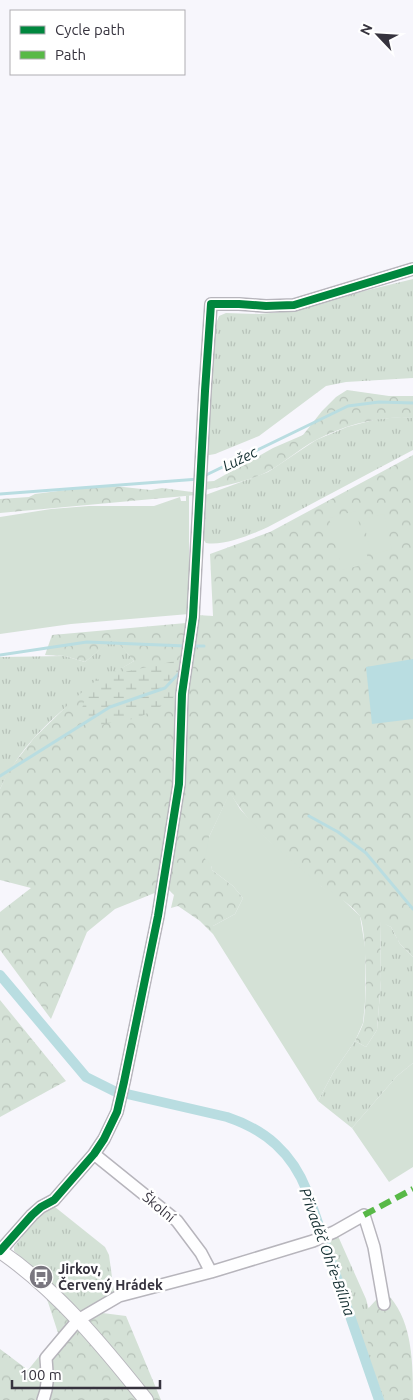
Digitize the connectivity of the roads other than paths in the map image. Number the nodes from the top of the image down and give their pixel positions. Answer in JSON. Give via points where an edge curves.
{"nodes":[{"id":1,"x":413,"y":269,"type":"edge"},
{"id":2,"x":94,"y":1154,"type":"junction"},
{"id":3,"x":0,"y":1251,"type":"edge"},
{"id":4,"x":211,"y":1272,"type":"junction"},
{"id":5,"x":384,"y":1304,"type":"dead end"},
{"id":6,"x":78,"y":1320,"type":"junction"},
{"id":7,"x":43,"y":1400,"type":"edge"},
{"id":8,"x":146,"y":1400,"type":"edge"}],
"edges":[{"from":1,"to":2,"type":"street","via":[[294,305],[211,304],[193,617],[182,694],[178,793],[158,916],[119,1104]]},
{"from":2,"to":3,"type":"street","via":[[54,1200],[32,1215]]},
{"from":2,"to":4,"type":"street","name":"Školní","via":[[177,1221]]},
{"from":3,"to":6,"type":"street","via":[[19,1264]]},
{"from":4,"to":5,"type":"street","via":[[312,1241],[364,1216],[374,1248]]},
{"from":4,"to":6,"type":"street","via":[[119,1296]]},
{"from":6,"to":7,"type":"street","via":[[46,1358],[48,1378]]},
{"from":6,"to":8,"type":"street"}]}
